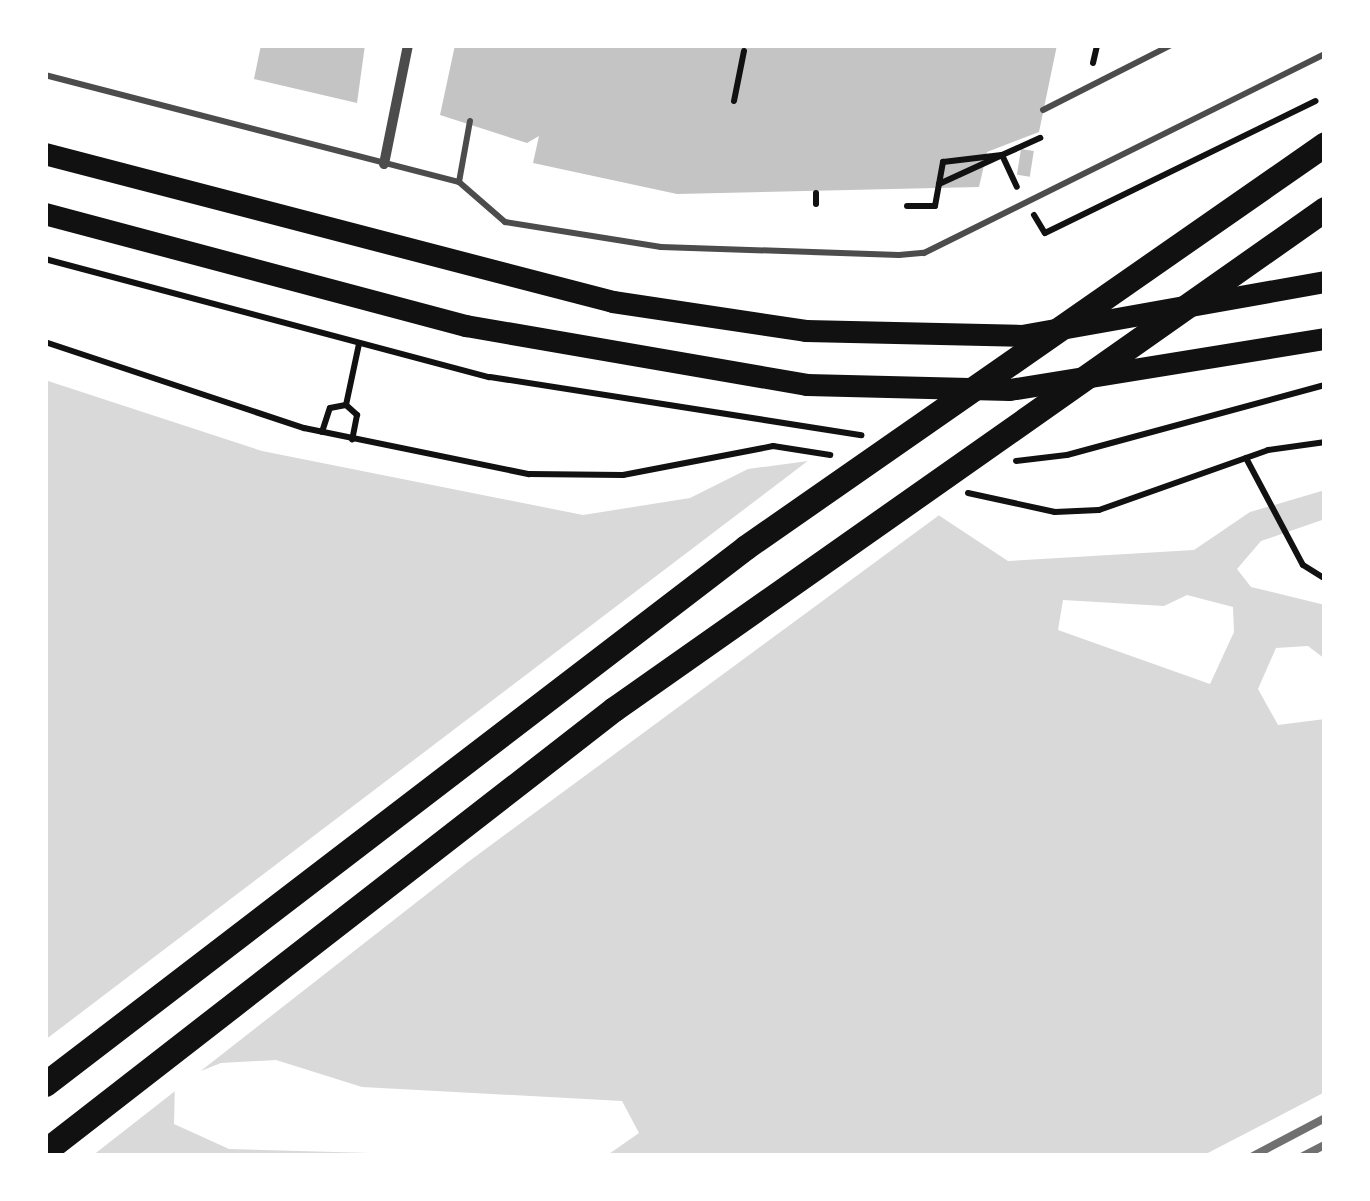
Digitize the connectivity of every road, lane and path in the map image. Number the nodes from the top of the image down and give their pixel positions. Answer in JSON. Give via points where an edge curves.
{"nodes":[{"id":1,"x":408,"y":45,"type":"edge"},
{"id":2,"x":1097,"y":45,"type":"edge"},
{"id":3,"x":1171,"y":45,"type":"edge"},
{"id":4,"x":744,"y":51,"type":"dead end"},
{"id":5,"x":1325,"y":54,"type":"edge"},
{"id":6,"x":1092,"y":64,"type":"dead end"},
{"id":7,"x":45,"y":75,"type":"edge"},
{"id":8,"x":734,"y":101,"type":"dead end"},
{"id":9,"x":1316,"y":101,"type":"dead end"},
{"id":10,"x":1043,"y":110,"type":"dead end"},
{"id":11,"x":470,"y":122,"type":"dead end"},
{"id":12,"x":1040,"y":138,"type":"dead end"},
{"id":13,"x":1325,"y":144,"type":"edge"},
{"id":14,"x":45,"y":154,"type":"edge"},
{"id":15,"x":1002,"y":156,"type":"junction"},
{"id":16,"x":384,"y":164,"type":"junction"},
{"id":17,"x":458,"y":182,"type":"junction"},
{"id":18,"x":939,"y":184,"type":"junction"},
{"id":19,"x":1017,"y":188,"type":"dead end"},
{"id":20,"x":816,"y":193,"type":"dead end"},
{"id":21,"x":1025,"y":201,"type":"junction"},
{"id":22,"x":816,"y":204,"type":"dead end"},
{"id":23,"x":907,"y":206,"type":"dead end"},
{"id":24,"x":1325,"y":209,"type":"edge"},
{"id":25,"x":45,"y":214,"type":"edge"},
{"id":26,"x":1325,"y":282,"type":"edge"},
{"id":27,"x":1325,"y":339,"type":"edge"},
{"id":28,"x":45,"y":342,"type":"edge"},
{"id":29,"x":360,"y":344,"type":"dead end"},
{"id":30,"x":346,"y":404,"type":"junction"},
{"id":31,"x":322,"y":432,"type":"junction"},
{"id":32,"x":352,"y":440,"type":"junction"},
{"id":33,"x":1325,"y":442,"type":"edge"},
{"id":34,"x":839,"y":458,"type":"dead end"},
{"id":35,"x":1246,"y":458,"type":"junction"},
{"id":36,"x":948,"y":487,"type":"dead end"},
{"id":37,"x":1325,"y":579,"type":"edge"},
{"id":38,"x":45,"y":1084,"type":"edge"},
{"id":39,"x":45,"y":1152,"type":"edge"}],
"edges":[{"from":1,"to":16,"type":"street"},
{"from":2,"to":6,"type":"path"},
{"from":3,"to":10,"type":"lane"},
{"from":4,"to":8,"type":"path"},
{"from":5,"to":21,"type":"lane"},
{"from":7,"to":16,"type":"lane"},
{"from":9,"to":21,"type":"path","via":[[1045,233]]},
{"from":11,"to":17,"type":"lane"},
{"from":12,"to":15,"type":"path"},
{"from":13,"to":38,"type":"highway","via":[[746,547]]},
{"from":14,"to":26,"type":"highway","via":[[575,293],[806,331],[1022,336]]},
{"from":15,"to":18,"type":"path"},
{"from":15,"to":18,"type":"path","via":[[940,162]]},
{"from":15,"to":19,"type":"path"},
{"from":16,"to":17,"type":"lane"},
{"from":17,"to":21,"type":"lane","via":[[505,222],[661,247],[924,253]]},
{"from":18,"to":23,"type":"path","via":[[935,206]]},
{"from":20,"to":22,"type":"path"},
{"from":24,"to":39,"type":"highway","via":[[614,709]]},
{"from":25,"to":27,"type":"highway","via":[[466,326],[807,386],[1010,390]]},
{"from":28,"to":31,"type":"path"},
{"from":29,"to":30,"type":"path"},
{"from":30,"to":31,"type":"path","via":[[330,408]]},
{"from":30,"to":32,"type":"path","via":[[357,415]]},
{"from":31,"to":32,"type":"path"},
{"from":32,"to":34,"type":"path","via":[[576,480],[773,446]]},
{"from":33,"to":35,"type":"path"},
{"from":35,"to":36,"type":"path","via":[[1099,510],[1054,512]]},
{"from":35,"to":37,"type":"path","via":[[1296,554]]}]}
